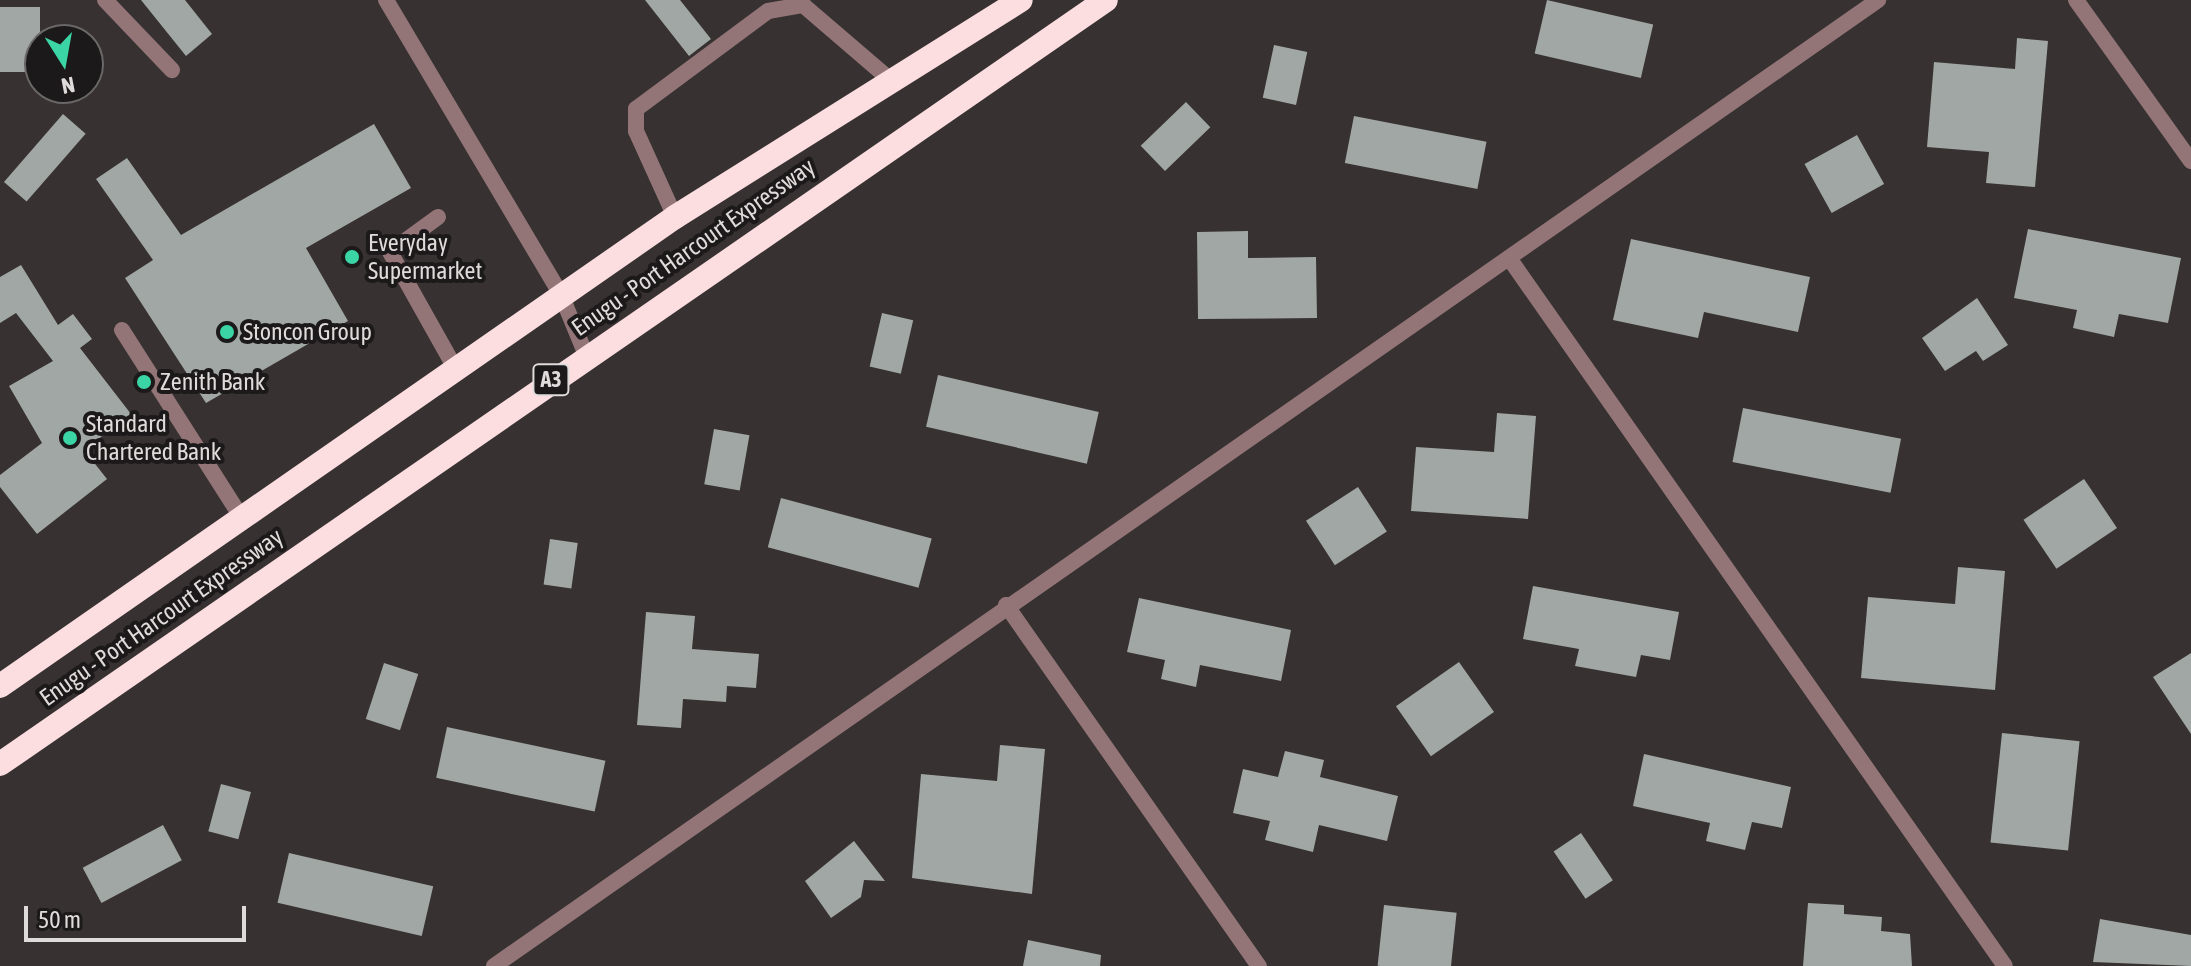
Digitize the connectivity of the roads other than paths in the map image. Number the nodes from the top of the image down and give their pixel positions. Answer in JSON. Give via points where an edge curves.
{"nodes":[{"id":1,"x":105,"y":0,"type":"edge"},
{"id":2,"x":386,"y":0,"type":"edge"},
{"id":3,"x":1021,"y":0,"type":"edge"},
{"id":4,"x":1106,"y":0,"type":"edge"},
{"id":5,"x":1878,"y":0,"type":"edge"},
{"id":6,"x":2076,"y":0,"type":"edge"},
{"id":7,"x":172,"y":70,"type":"dead end"},
{"id":8,"x":894,"y":83,"type":"junction"},
{"id":9,"x":2191,"y":161,"type":"edge"},
{"id":10,"x":438,"y":217,"type":"dead end"},
{"id":11,"x":675,"y":217,"type":"junction"},
{"id":12,"x":1509,"y":258,"type":"junction"},
{"id":13,"x":562,"y":297,"type":"junction"},
{"id":14,"x":122,"y":330,"type":"dead end"},
{"id":15,"x":586,"y":355,"type":"junction"},
{"id":16,"x":455,"y":368,"type":"junction"},
{"id":17,"x":243,"y":520,"type":"junction"},
{"id":18,"x":1006,"y":605,"type":"junction"},
{"id":19,"x":0,"y":686,"type":"edge"},
{"id":20,"x":0,"y":764,"type":"edge"},
{"id":21,"x":505,"y":963,"type":"edge"},
{"id":22,"x":1259,"y":966,"type":"edge"},
{"id":23,"x":2005,"y":966,"type":"edge"}],
"edges":[{"from":1,"to":7,"type":"street"},
{"from":2,"to":13,"type":"street"},
{"from":3,"to":8,"type":"highway","name":"Enugu - Port Harcourt Expressway"},
{"from":4,"to":15,"type":"highway","name":"Enugu - Port Harcourt Expressway","number":"A3"},
{"from":5,"to":12,"type":"street"},
{"from":6,"to":9,"type":"street"},
{"from":8,"to":11,"type":"highway","name":"Enugu - Port Harcourt Expressway"},
{"from":8,"to":11,"type":"street","via":[[803,5],[768,11],[636,109],[636,131]]},
{"from":10,"to":16,"type":"street","via":[[390,252]]},
{"from":11,"to":13,"type":"highway","name":"Enugu - Port Harcourt Expressway"},
{"from":12,"to":18,"type":"street"},
{"from":12,"to":23,"type":"street"},
{"from":13,"to":15,"type":"street"},
{"from":13,"to":16,"type":"highway","name":"Enugu - Port Harcourt Expressway"},
{"from":14,"to":17,"type":"street"},
{"from":15,"to":20,"type":"highway","name":"Enugu - Port Harcourt Expressway","number":"A3"},
{"from":16,"to":17,"type":"highway","name":"Enugu - Port Harcourt Expressway"},
{"from":17,"to":19,"type":"highway","name":"Enugu - Port Harcourt Expressway"},
{"from":18,"to":21,"type":"street"},
{"from":18,"to":22,"type":"street"}]}
